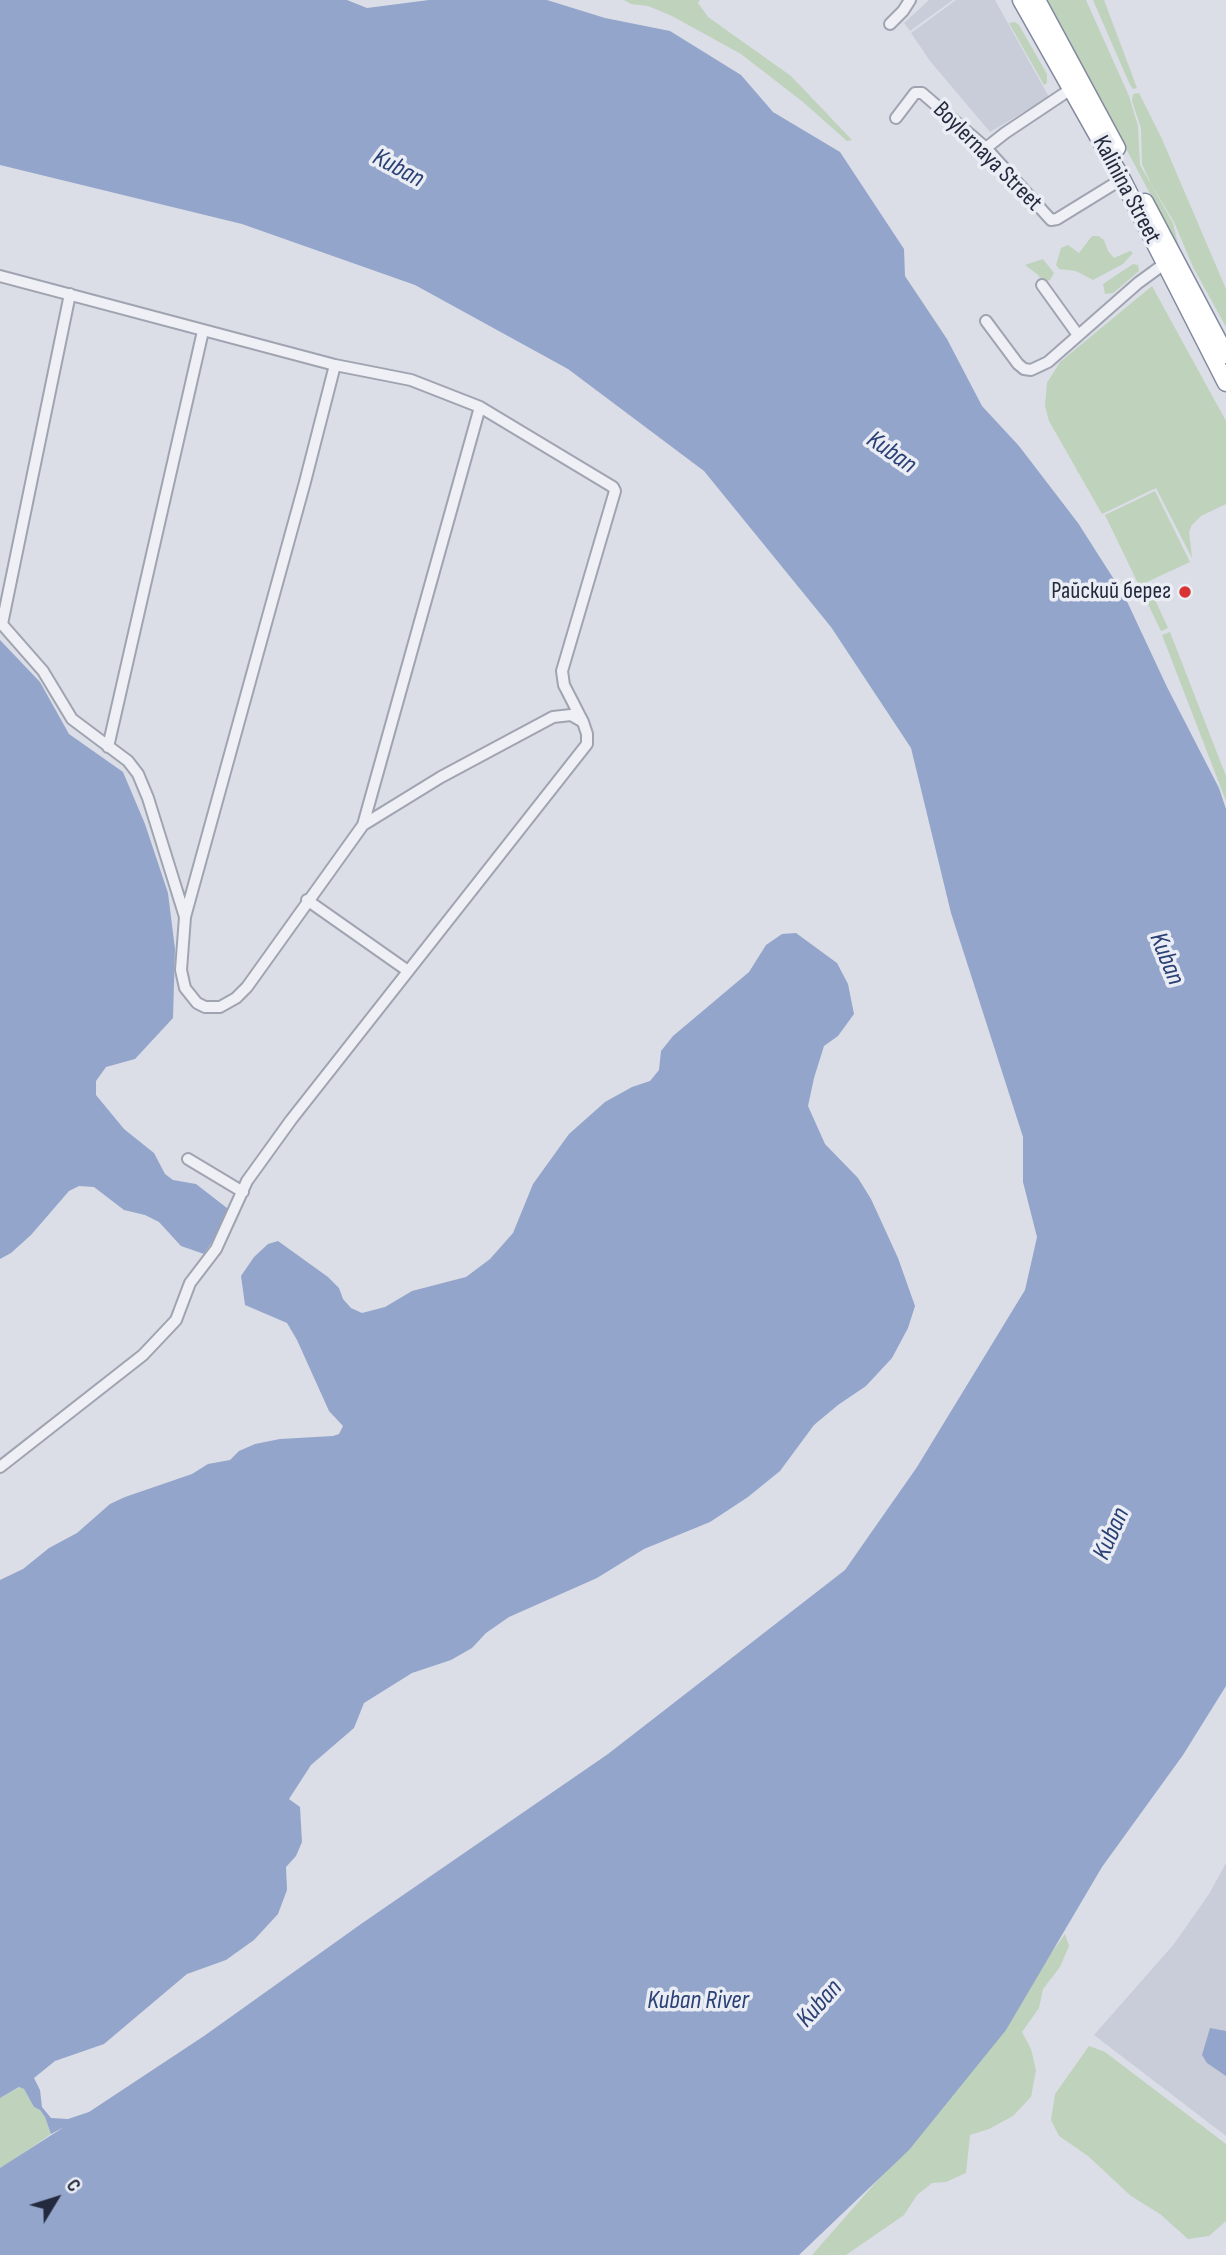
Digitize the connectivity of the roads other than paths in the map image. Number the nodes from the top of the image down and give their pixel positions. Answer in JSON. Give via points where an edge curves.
{"nodes":[{"id":1,"x":910,"y":0,"type":"edge"},
{"id":2,"x":1021,"y":0,"type":"edge"},
{"id":3,"x":1037,"y":0,"type":"edge"},
{"id":4,"x":890,"y":24,"type":"dead end"},
{"id":5,"x":1071,"y":89,"type":"junction"},
{"id":6,"x":896,"y":118,"type":"dead end"},
{"id":7,"x":986,"y":148,"type":"junction"},
{"id":8,"x":1122,"y":179,"type":"junction"},
{"id":9,"x":1164,"y":264,"type":"junction"},
{"id":10,"x":0,"y":276,"type":"edge"},
{"id":11,"x":1042,"y":285,"type":"dead end"},
{"id":12,"x":70,"y":294,"type":"junction"},
{"id":13,"x":986,"y":321,"type":"dead end"},
{"id":14,"x":203,"y":331,"type":"junction"},
{"id":15,"x":1078,"y":335,"type":"junction"},
{"id":16,"x":1226,"y":355,"type":"edge"},
{"id":17,"x":335,"y":365,"type":"junction"},
{"id":18,"x":1226,"y":383,"type":"edge"},
{"id":19,"x":480,"y":407,"type":"junction"},
{"id":20,"x":1,"y":623,"type":"edge"},
{"id":21,"x":583,"y":722,"type":"junction"},
{"id":22,"x":108,"y":747,"type":"junction"},
{"id":23,"x":363,"y":825,"type":"junction"},
{"id":24,"x":307,"y":900,"type":"junction"},
{"id":25,"x":185,"y":917,"type":"junction"},
{"id":26,"x":408,"y":971,"type":"junction"},
{"id":27,"x":188,"y":1159,"type":"dead end"},
{"id":28,"x":243,"y":1192,"type":"junction"},
{"id":29,"x":0,"y":1467,"type":"edge"}],
"edges":[{"from":1,"to":4,"type":"street"},
{"from":2,"to":5,"type":"highway","name":"Kalinina Street"},
{"from":3,"to":16,"type":"highway","name":"Kalinina Street"},
{"from":5,"to":7,"type":"street"},
{"from":5,"to":8,"type":"highway","name":"Kalinina Street"},
{"from":6,"to":7,"type":"street","name":"Boylernaya Street","via":[[915,93],[922,93]]},
{"from":7,"to":8,"type":"street","name":"Boylernaya Street","via":[[1051,220]]},
{"from":8,"to":9,"type":"highway","name":"Kalinina Street"},
{"from":9,"to":15,"type":"street"},
{"from":9,"to":18,"type":"highway","name":"Kalinina Street"},
{"from":10,"to":12,"type":"street"},
{"from":11,"to":15,"type":"street"},
{"from":12,"to":14,"type":"street"},
{"from":12,"to":20,"type":"street"},
{"from":13,"to":15,"type":"street","via":[[1024,369],[1040,367]]},
{"from":14,"to":17,"type":"street"},
{"from":14,"to":22,"type":"street"},
{"from":17,"to":19,"type":"street","via":[[411,380]]},
{"from":17,"to":25,"type":"street"},
{"from":19,"to":21,"type":"street","via":[[615,491],[562,671]]},
{"from":19,"to":23,"type":"street"},
{"from":20,"to":22,"type":"street","via":[[43,671],[72,719]]},
{"from":21,"to":23,"type":"street","via":[[570,715],[553,717]]},
{"from":21,"to":26,"type":"street","via":[[587,744]]},
{"from":22,"to":25,"type":"street","via":[[138,774]]},
{"from":23,"to":24,"type":"street"},
{"from":24,"to":25,"type":"street","via":[[247,987],[220,1007],[205,1007],[185,988],[181,970]]},
{"from":24,"to":26,"type":"street"},
{"from":26,"to":28,"type":"street","via":[[291,1120]]},
{"from":27,"to":28,"type":"street"},
{"from":28,"to":29,"type":"street","via":[[216,1249],[190,1283],[176,1320],[143,1355]]}]}
